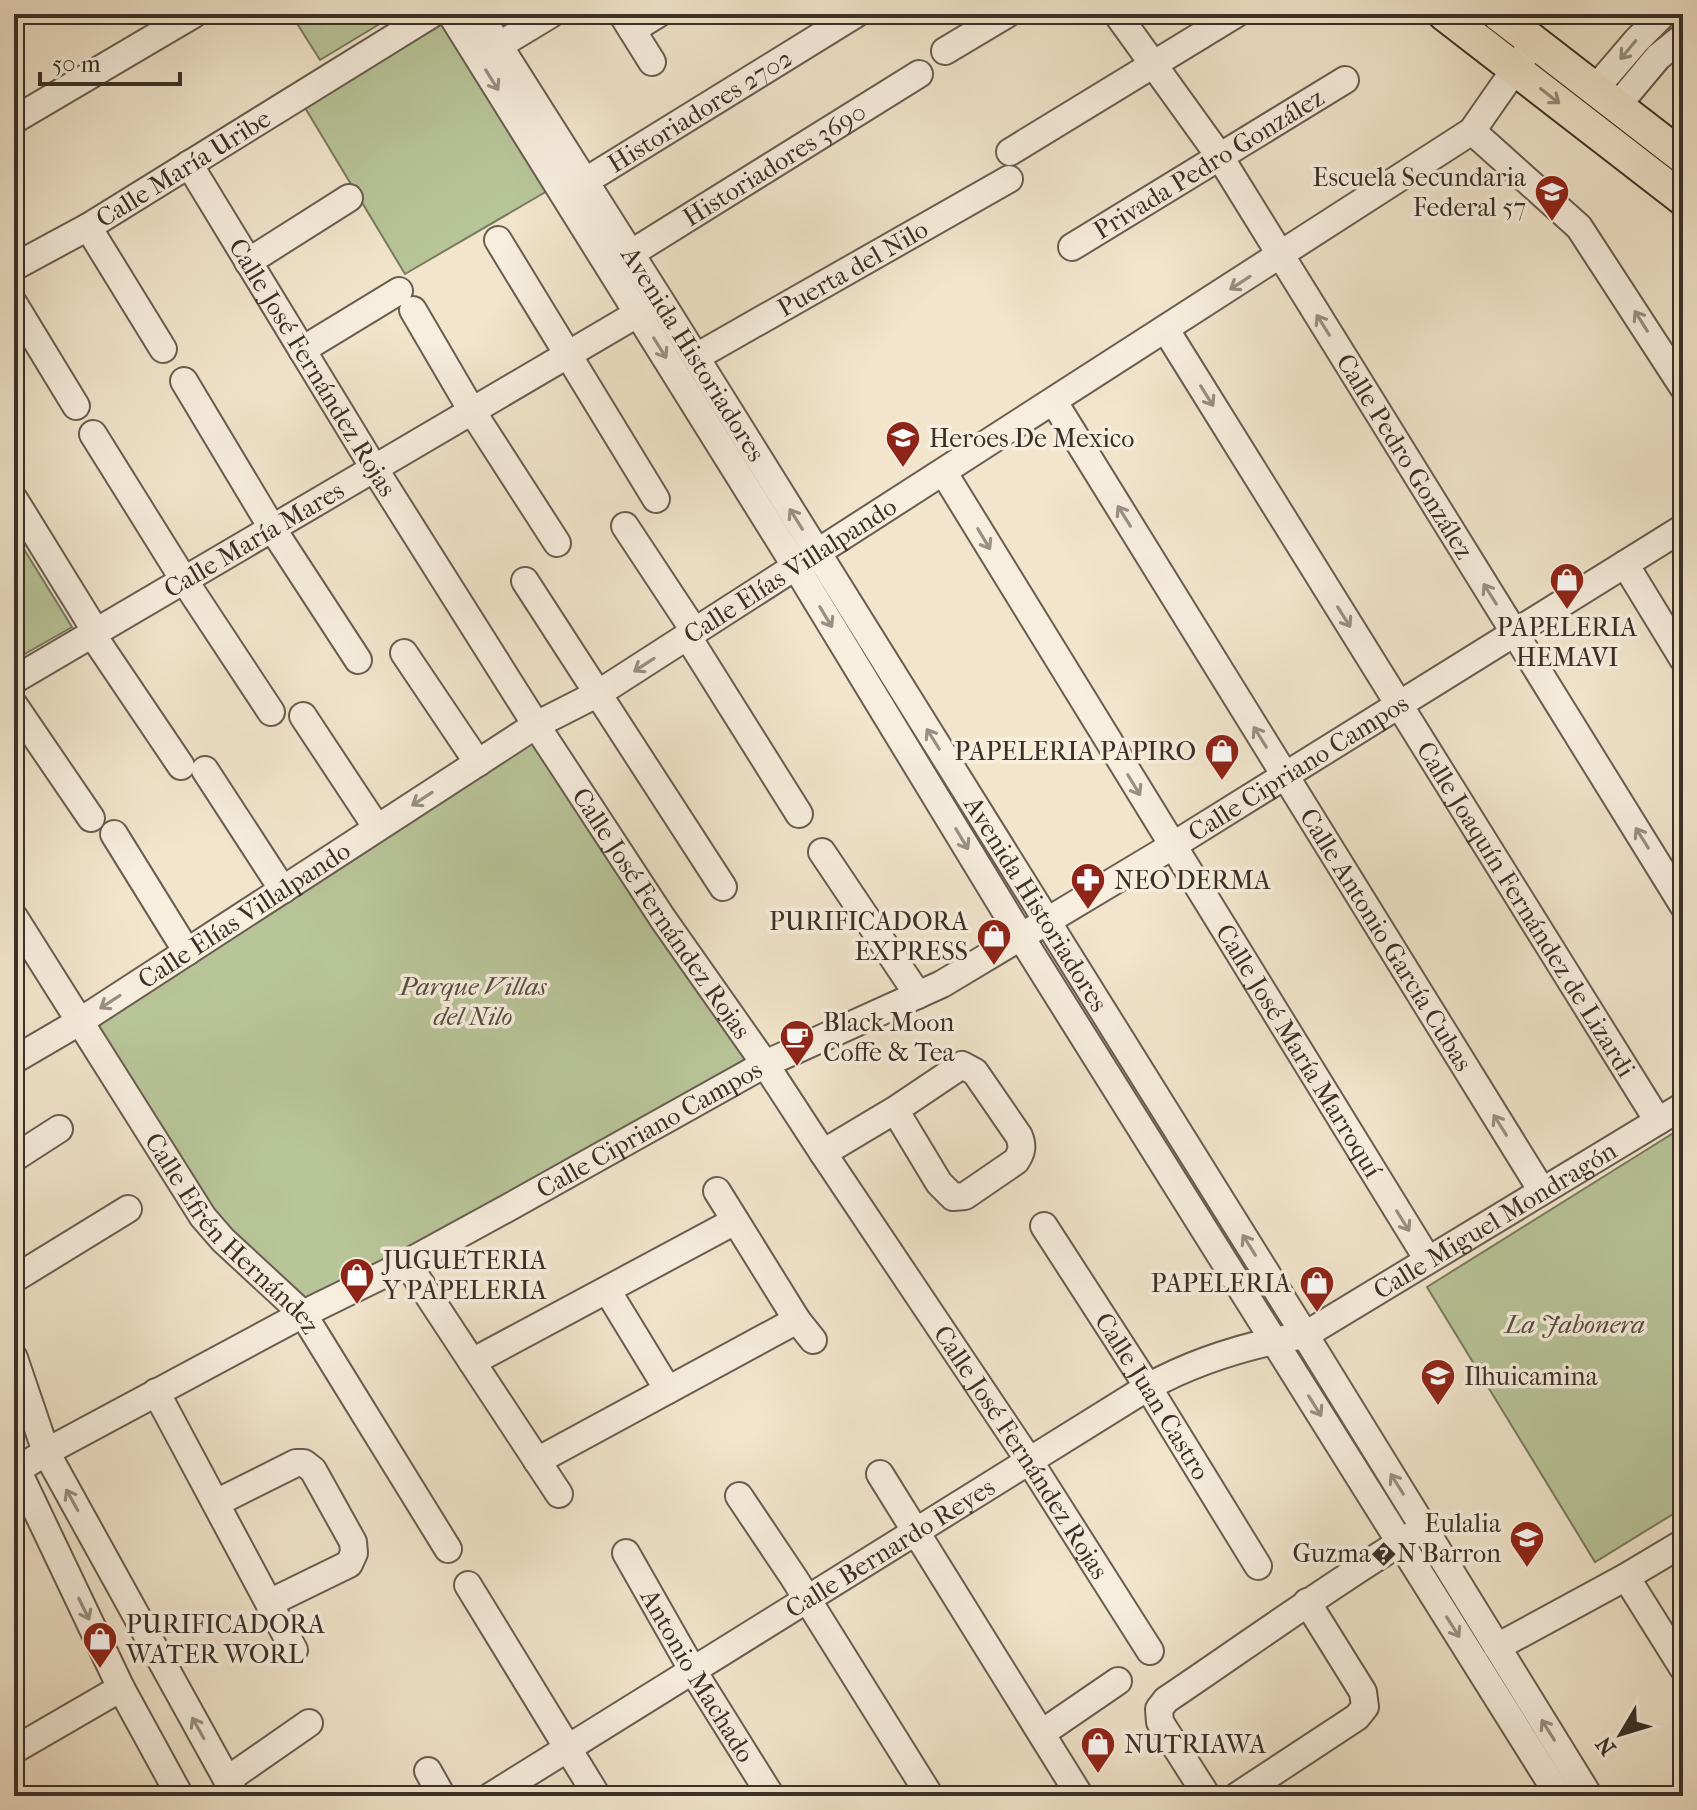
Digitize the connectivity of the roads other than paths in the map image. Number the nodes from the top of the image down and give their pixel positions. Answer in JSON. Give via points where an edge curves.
{"nodes":[{"id":1,"x":194,"y":14,"type":"edge"},
{"id":2,"x":432,"y":14,"type":"edge"},
{"id":3,"x":451,"y":14,"type":"edge"},
{"id":4,"x":479,"y":14,"type":"edge"},
{"id":5,"x":551,"y":14,"type":"edge"},
{"id":6,"x":658,"y":14,"type":"edge"},
{"id":7,"x":856,"y":14,"type":"edge"},
{"id":8,"x":1007,"y":14,"type":"edge"},
{"id":9,"x":1117,"y":14,"type":"edge"},
{"id":10,"x":1236,"y":14,"type":"edge"},
{"id":11,"x":1498,"y":14,"type":"edge"},
{"id":12,"x":1663,"y":14,"type":"edge"},
{"id":13,"x":1453,"y":17,"type":"edge"},
{"id":14,"x":627,"y":22,"type":"edge"},
{"id":15,"x":1683,"y":37,"type":"edge"},
{"id":16,"x":1534,"y":42,"type":"junction"},
{"id":17,"x":498,"y":46,"type":"junction"},
{"id":18,"x":945,"y":51,"type":"dead end"},
{"id":19,"x":652,"y":62,"type":"dead end"},
{"id":20,"x":1153,"y":62,"type":"junction"},
{"id":21,"x":1515,"y":70,"type":"junction"},
{"id":22,"x":919,"y":74,"type":"dead end"},
{"id":23,"x":1345,"y":80,"type":"dead end"},
{"id":24,"x":1606,"y":98,"type":"junction"},
{"id":25,"x":14,"y":120,"type":"edge"},
{"id":26,"x":1472,"y":131,"type":"junction"},
{"id":27,"x":1010,"y":152,"type":"dead end"},
{"id":28,"x":1220,"y":157,"type":"junction"},
{"id":29,"x":1683,"y":157,"type":"edge"},
{"id":30,"x":189,"y":164,"type":"junction"},
{"id":31,"x":1009,"y":179,"type":"dead end"},
{"id":32,"x":584,"y":182,"type":"junction"},
{"id":33,"x":349,"y":198,"type":"dead end"},
{"id":34,"x":1683,"y":199,"type":"edge"},
{"id":35,"x":88,"y":227,"type":"junction"},
{"id":36,"x":498,"y":240,"type":"dead end"},
{"id":37,"x":1072,"y":247,"type":"dead end"},
{"id":38,"x":630,"y":254,"type":"junction"},
{"id":39,"x":18,"y":257,"type":"edge"},
{"id":40,"x":1280,"y":257,"type":"junction"},
{"id":41,"x":248,"y":262,"type":"junction"},
{"id":42,"x":14,"y":304,"type":"edge"},
{"id":43,"x":649,"y":307,"type":"junction"},
{"id":44,"x":1166,"y":330,"type":"junction"},
{"id":45,"x":163,"y":349,"type":"dead end"},
{"id":46,"x":302,"y":350,"type":"junction"},
{"id":47,"x":567,"y":355,"type":"junction"},
{"id":48,"x":696,"y":357,"type":"junction"},
{"id":49,"x":184,"y":381,"type":"dead end"},
{"id":50,"x":1683,"y":387,"type":"edge"},
{"id":51,"x":1054,"y":402,"type":"junction"},
{"id":52,"x":76,"y":406,"type":"dead end"},
{"id":53,"x":472,"y":411,"type":"junction"},
{"id":54,"x":93,"y":434,"type":"dead end"},
{"id":55,"x":374,"y":468,"type":"junction"},
{"id":56,"x":944,"y":473,"type":"junction"},
{"id":57,"x":14,"y":499,"type":"edge"},
{"id":58,"x":656,"y":499,"type":"dead end"},
{"id":59,"x":625,"y":526,"type":"dead end"},
{"id":60,"x":272,"y":528,"type":"junction"},
{"id":61,"x":1683,"y":528,"type":"edge"},
{"id":62,"x":557,"y":543,"type":"dead end"},
{"id":63,"x":807,"y":560,"type":"junction"},
{"id":64,"x":1625,"y":564,"type":"junction"},
{"id":65,"x":184,"y":580,"type":"junction"},
{"id":66,"x":525,"y":581,"type":"dead end"},
{"id":67,"x":94,"y":633,"type":"junction"},
{"id":68,"x":1514,"y":633,"type":"junction"},
{"id":69,"x":692,"y":634,"type":"junction"},
{"id":70,"x":404,"y":653,"type":"dead end"},
{"id":71,"x":1683,"y":659,"type":"edge"},
{"id":72,"x":358,"y":660,"type":"dead end"},
{"id":73,"x":14,"y":680,"type":"edge"},
{"id":74,"x":599,"y":693,"type":"junction"},
{"id":75,"x":14,"y":705,"type":"edge"},
{"id":76,"x":1399,"y":705,"type":"junction"},
{"id":77,"x":271,"y":712,"type":"dead end"},
{"id":78,"x":303,"y":716,"type":"dead end"},
{"id":79,"x":536,"y":725,"type":"junction"},
{"id":80,"x":478,"y":763,"type":"junction"},
{"id":81,"x":1284,"y":777,"type":"junction"},
{"id":82,"x":799,"y":814,"type":"dead end"},
{"id":83,"x":91,"y":818,"type":"dead end"},
{"id":84,"x":377,"y":828,"type":"junction"},
{"id":85,"x":114,"y":834,"type":"dead end"},
{"id":86,"x":1171,"y":847,"type":"junction"},
{"id":87,"x":822,"y":852,"type":"dead end"},
{"id":88,"x":723,"y":887,"type":"dead end"},
{"id":89,"x":283,"y":890,"type":"junction"},
{"id":90,"x":1683,"y":905,"type":"edge"},
{"id":91,"x":14,"y":917,"type":"edge"},
{"id":92,"x":1047,"y":922,"type":"junction"},
{"id":93,"x":1021,"y":937,"type":"junction"},
{"id":94,"x":187,"y":952,"type":"junction"},
{"id":95,"x":918,"y":995,"type":"junction"},
{"id":96,"x":79,"y":1022,"type":"junction"},
{"id":97,"x":14,"y":1060,"type":"edge"},
{"id":98,"x":765,"y":1064,"type":"junction"},
{"id":99,"x":1683,"y":1106,"type":"edge"},
{"id":100,"x":895,"y":1110,"type":"junction"},
{"id":101,"x":1658,"y":1121,"type":"junction"},
{"id":102,"x":59,"y":1129,"type":"dead end"},
{"id":103,"x":823,"y":1153,"type":"junction"},
{"id":104,"x":14,"y":1158,"type":"edge"},
{"id":105,"x":717,"y":1191,"type":"dead end"},
{"id":106,"x":1542,"y":1191,"type":"junction"},
{"id":107,"x":128,"y":1209,"type":"dead end"},
{"id":108,"x":735,"y":1221,"type":"junction"},
{"id":109,"x":1044,"y":1226,"type":"dead end"},
{"id":110,"x":1428,"y":1260,"type":"junction"},
{"id":111,"x":407,"y":1263,"type":"junction"},
{"id":112,"x":14,"y":1279,"type":"edge"},
{"id":113,"x":607,"y":1290,"type":"junction"},
{"id":114,"x":303,"y":1314,"type":"junction"},
{"id":115,"x":1305,"y":1335,"type":"junction"},
{"id":116,"x":1274,"y":1340,"type":"junction"},
{"id":117,"x":14,"y":1358,"type":"edge"},
{"id":118,"x":472,"y":1362,"type":"junction"},
{"id":119,"x":1148,"y":1387,"type":"junction"},
{"id":120,"x":668,"y":1390,"type":"junction"},
{"id":121,"x":156,"y":1392,"type":"junction"},
{"id":122,"x":46,"y":1452,"type":"junction"},
{"id":123,"x":537,"y":1461,"type":"junction"},
{"id":124,"x":1030,"y":1462,"type":"junction"},
{"id":125,"x":15,"y":1469,"type":"edge"},
{"id":126,"x":880,"y":1474,"type":"dead end"},
{"id":127,"x":559,"y":1494,"type":"dead end"},
{"id":128,"x":739,"y":1496,"type":"dead end"},
{"id":129,"x":216,"y":1503,"type":"junction"},
{"id":130,"x":1424,"y":1528,"type":"junction"},
{"id":131,"x":916,"y":1532,"type":"junction"},
{"id":132,"x":1401,"y":1543,"type":"junction"},
{"id":133,"x":1683,"y":1543,"type":"edge"},
{"id":134,"x":448,"y":1549,"type":"dead end"},
{"id":135,"x":626,"y":1553,"type":"dead end"},
{"id":136,"x":1258,"y":1566,"type":"dead end"},
{"id":137,"x":1626,"y":1577,"type":"junction"},
{"id":138,"x":468,"y":1585,"type":"dead end"},
{"id":139,"x":807,"y":1601,"type":"junction"},
{"id":140,"x":1307,"y":1602,"type":"junction"},
{"id":141,"x":269,"y":1603,"type":"junction"},
{"id":142,"x":1497,"y":1647,"type":"junction"},
{"id":143,"x":294,"y":1650,"type":"dead end"},
{"id":144,"x":1150,"y":1651,"type":"dead end"},
{"id":145,"x":1683,"y":1668,"type":"edge"},
{"id":146,"x":693,"y":1671,"type":"junction"},
{"id":147,"x":1118,"y":1681,"type":"dead end"},
{"id":148,"x":121,"y":1688,"type":"junction"},
{"id":149,"x":309,"y":1723,"type":"dead end"},
{"id":150,"x":1042,"y":1733,"type":"junction"},
{"id":151,"x":568,"y":1748,"type":"junction"},
{"id":152,"x":14,"y":1750,"type":"edge"},
{"id":153,"x":428,"y":1771,"type":"dead end"},
{"id":154,"x":231,"y":1788,"type":"edge"},
{"id":155,"x":180,"y":1796,"type":"edge"},
{"id":156,"x":442,"y":1796,"type":"edge"},
{"id":157,"x":491,"y":1796,"type":"edge"},
{"id":158,"x":597,"y":1796,"type":"edge"},
{"id":159,"x":771,"y":1796,"type":"edge"},
{"id":160,"x":930,"y":1796,"type":"edge"},
{"id":161,"x":1080,"y":1796,"type":"edge"},
{"id":162,"x":1207,"y":1796,"type":"edge"},
{"id":163,"x":1237,"y":1796,"type":"edge"},
{"id":164,"x":1559,"y":1796,"type":"edge"},
{"id":165,"x":1589,"y":1796,"type":"edge"}],
"edges":[{"from":1,"to":25,"type":"street"},
{"from":2,"to":30,"type":"street","name":"Calle María Uribe"},
{"from":3,"to":43,"type":"street","name":"Avenida Historiadores","one_way":true},
{"from":4,"to":17,"type":"street","name":"Avenida Historiadores"},
{"from":5,"to":17,"type":"street"},
{"from":6,"to":14,"type":"street"},
{"from":7,"to":32,"type":"street","name":"Historiadores 2702"},
{"from":8,"to":18,"type":"street"},
{"from":9,"to":20,"type":"street","name":"Calle Pedro González"},
{"from":10,"to":20,"type":"street"},
{"from":11,"to":16,"type":"main road"},
{"from":12,"to":24,"type":"street","one_way":true},
{"from":13,"to":21,"type":"main road"},
{"from":14,"to":19,"type":"street"},
{"from":15,"to":24,"type":"street"},
{"from":16,"to":21,"type":"street","name":"Calle Elías Villalpando"},
{"from":16,"to":24,"type":"main road"},
{"from":17,"to":32,"type":"street","name":"Avenida Historiadores"},
{"from":20,"to":27,"type":"street"},
{"from":20,"to":28,"type":"street","name":"Calle Pedro González"},
{"from":21,"to":26,"type":"street","name":"Calle Elías Villalpando"},
{"from":21,"to":34,"type":"main road","one_way":true},
{"from":22,"to":38,"type":"street","name":"Historiadores 3690"},
{"from":23,"to":28,"type":"street","name":"Privada Pedro González"},
{"from":24,"to":29,"type":"main road"},
{"from":26,"to":40,"type":"street","name":"Calle Elías Villalpando"},
{"from":50,"to":26,"type":"street","one_way":true,"via":[[1579,227]]},
{"from":28,"to":37,"type":"street","name":"Privada Pedro González"},
{"from":28,"to":40,"type":"street","name":"Calle Pedro González"},
{"from":30,"to":35,"type":"street","name":"Calle María Uribe"},
{"from":30,"to":41,"type":"street","name":"Calle José Fernández Rojas"},
{"from":31,"to":48,"type":"street","name":"Puerta del Nilo"},
{"from":32,"to":38,"type":"street","name":"Avenida Historiadores"},
{"from":33,"to":41,"type":"street"},
{"from":35,"to":39,"type":"street","name":"Calle María Uribe"},
{"from":35,"to":45,"type":"street"},
{"from":36,"to":47,"type":"street"},
{"from":38,"to":43,"type":"street","name":"Avenida Historiadores"},
{"from":40,"to":44,"type":"street","name":"Calle Elías Villalpando","one_way":true},
{"from":68,"to":40,"type":"street","name":"Calle Pedro González","one_way":true},
{"from":41,"to":46,"type":"street","name":"Calle José Fernández Rojas"},
{"from":42,"to":52,"type":"street"},
{"from":43,"to":47,"type":"street","name":"Calle María Mares"},
{"from":43,"to":48,"type":"street","name":"Avenida Historiadores"},
{"from":43,"to":63,"type":"street","name":"Avenida Historiadores","one_way":true},
{"from":44,"to":51,"type":"street","name":"Calle Elías Villalpando"},
{"from":44,"to":76,"type":"street","name":"Calle Joaquín Fernández de Lizardi","one_way":true},
{"from":46,"to":53,"type":"street","via":[[406,300]]},
{"from":46,"to":55,"type":"street","name":"Calle José Fernández Rojas"},
{"from":47,"to":53,"type":"street","name":"Calle María Mares"},
{"from":47,"to":58,"type":"street"},
{"from":63,"to":48,"type":"street","name":"Avenida Historiadores","one_way":true},
{"from":49,"to":60,"type":"street"},
{"from":51,"to":56,"type":"street","name":"Calle Elías Villalpando"},
{"from":81,"to":51,"type":"street","name":"Calle Antonio García Cubas","one_way":true},
{"from":53,"to":55,"type":"street","name":"Calle María Mares"},
{"from":53,"to":62,"type":"street"},
{"from":54,"to":65,"type":"street"},
{"from":55,"to":60,"type":"street","name":"Calle María Mares"},
{"from":55,"to":79,"type":"street","name":"Calle José Fernández Rojas"},
{"from":56,"to":63,"type":"street","name":"Calle Elías Villalpando"},
{"from":56,"to":86,"type":"street","name":"Calle José María Marroquí","one_way":true},
{"from":57,"to":67,"type":"street"},
{"from":59,"to":69,"type":"street"},
{"from":60,"to":65,"type":"street","name":"Calle María Mares"},
{"from":60,"to":72,"type":"street"},
{"from":61,"to":64,"type":"street","name":"Calle Cipriano Campos"},
{"from":63,"to":69,"type":"street","name":"Calle Elías Villalpando"},
{"from":92,"to":63,"type":"street","name":"Avenida Historiadores","one_way":true},
{"from":63,"to":93,"type":"street","name":"Avenida Historiadores","one_way":true},
{"from":64,"to":68,"type":"street","name":"Calle Cipriano Campos"},
{"from":64,"to":71,"type":"street"},
{"from":65,"to":67,"type":"street","name":"Calle María Mares"},
{"from":65,"to":77,"type":"street"},
{"from":66,"to":74,"type":"street"},
{"from":67,"to":73,"type":"street","name":"Calle María Mares"},
{"from":67,"to":89,"type":"street"},
{"from":68,"to":76,"type":"street","name":"Calle Cipriano Campos"},
{"from":90,"to":68,"type":"street","name":"Calle Pedro González","one_way":true},
{"from":69,"to":74,"type":"street","name":"Calle Elías Villalpando","one_way":true},
{"from":69,"to":82,"type":"street"},
{"from":70,"to":80,"type":"street"},
{"from":74,"to":79,"type":"street","name":"Calle Elías Villalpando"},
{"from":74,"to":88,"type":"street"},
{"from":75,"to":83,"type":"street"},
{"from":76,"to":81,"type":"street","name":"Calle Cipriano Campos"},
{"from":76,"to":101,"type":"street","name":"Calle Joaquín Fernández de Lizardi"},
{"from":78,"to":84,"type":"street"},
{"from":79,"to":80,"type":"street","name":"Calle Elías Villalpando"},
{"from":79,"to":98,"type":"street","name":"Calle José Fernández Rojas"},
{"from":80,"to":84,"type":"street","name":"Calle Elías Villalpando","one_way":true},
{"from":81,"to":86,"type":"street","name":"Calle Cipriano Campos"},
{"from":106,"to":81,"type":"street","name":"Calle Antonio García Cubas","one_way":true},
{"from":84,"to":89,"type":"street","name":"Calle Elías Villalpando"},
{"from":85,"to":94,"type":"street"},
{"from":86,"to":92,"type":"street","name":"Calle Cipriano Campos"},
{"from":86,"to":110,"type":"street","name":"Calle José María Marroquí","one_way":true},
{"from":87,"to":95,"type":"street"},
{"from":89,"to":94,"type":"street","name":"Calle Elías Villalpando"},
{"from":91,"to":96,"type":"street","name":"Calle Efrén Hernández"},
{"from":92,"to":93,"type":"street","name":"Calle Cipriano Campos"},
{"from":115,"to":92,"type":"street","name":"Avenida Historiadores","one_way":true},
{"from":93,"to":95,"type":"street","name":"Calle Cipriano Campos"},
{"from":93,"to":116,"type":"street","name":"Avenida Historiadores"},
{"from":94,"to":96,"type":"street","name":"Calle Elías Villalpando","one_way":true},
{"from":95,"to":98,"type":"street","name":"Calle Cipriano Campos"},
{"from":96,"to":97,"type":"street","name":"Calle Elías Villalpando"},
{"from":96,"to":114,"type":"street","name":"Calle Efrén Hernández","via":[[212,1228]]},
{"from":98,"to":103,"type":"street","name":"Calle José Fernández Rojas"},
{"from":98,"to":111,"type":"street","name":"Calle Cipriano Campos"},
{"from":99,"to":101,"type":"street","name":"Calle Miguel Mondragón"},
{"from":100,"to":100,"type":"street","via":[[966,1066],[1019,1136],[1020,1155],[965,1196],[953,1197]]},
{"from":100,"to":103,"type":"street"},
{"from":101,"to":106,"type":"street","name":"Calle Miguel Mondragón"},
{"from":102,"to":104,"type":"street"},
{"from":103,"to":124,"type":"street","name":"Calle José Fernández Rojas"},
{"from":105,"to":108,"type":"street"},
{"from":106,"to":110,"type":"street","name":"Calle Miguel Mondragón"},
{"from":107,"to":112,"type":"street"},
{"from":108,"to":113,"type":"street"},
{"from":108,"to":120,"type":"street","via":[[805,1330]]},
{"from":109,"to":119,"type":"street","name":"Calle Juan Castro"},
{"from":110,"to":115,"type":"street","name":"Calle Miguel Mondragón"},
{"from":111,"to":114,"type":"street","name":"Calle Cipriano Campos"},
{"from":111,"to":118,"type":"street"},
{"from":113,"to":118,"type":"street"},
{"from":113,"to":120,"type":"street"},
{"from":114,"to":121,"type":"street","name":"Calle Cipriano Campos"},
{"from":114,"to":134,"type":"street","name":"Calle Efrén Hernández"},
{"from":115,"to":116,"type":"street","name":"Calle Bernardo Reyes"},
{"from":130,"to":115,"type":"street","name":"Avenida Historiadores","one_way":true},
{"from":116,"to":119,"type":"street","name":"Calle Bernardo Reyes"},
{"from":116,"to":132,"type":"street","name":"Avenida Historiadores","one_way":true},
{"from":117,"to":122,"type":"street"},
{"from":118,"to":123,"type":"street"},
{"from":119,"to":124,"type":"street","name":"Calle Bernardo Reyes"},
{"from":119,"to":136,"type":"street","name":"Calle Juan Castro"},
{"from":120,"to":123,"type":"street"},
{"from":121,"to":122,"type":"street","name":"Calle Cipriano Campos"},
{"from":121,"to":129,"type":"street"},
{"from":122,"to":125,"type":"street","name":"Calle Cipriano Campos"},
{"from":154,"to":122,"type":"street","one_way":true},
{"from":123,"to":127,"type":"street"},
{"from":124,"to":131,"type":"street","name":"Calle Bernardo Reyes"},
{"from":124,"to":144,"type":"street","name":"Calle José Fernández Rojas"},
{"from":125,"to":148,"type":"street","one_way":true},
{"from":126,"to":131,"type":"street"},
{"from":128,"to":139,"type":"street"},
{"from":129,"to":141,"type":"street"},
{"from":129,"to":141,"type":"street","via":[[304,1463],[353,1542],[349,1564]]},
{"from":130,"to":132,"type":"street"},
{"from":130,"to":142,"type":"street","name":"Avenida Historiadores"},
{"from":131,"to":139,"type":"street","name":"Calle Bernardo Reyes"},
{"from":131,"to":150,"type":"street"},
{"from":132,"to":140,"type":"street"},
{"from":132,"to":164,"type":"street","name":"Avenida Historiadores","one_way":true},
{"from":133,"to":137,"type":"street"},
{"from":135,"to":146,"type":"street","name":"Antonio Machado"},
{"from":137,"to":142,"type":"street"},
{"from":137,"to":145,"type":"street"},
{"from":138,"to":151,"type":"street"},
{"from":139,"to":146,"type":"street","name":"Calle Bernardo Reyes"},
{"from":139,"to":160,"type":"street"},
{"from":140,"to":162,"type":"street","via":[[1159,1709],[1160,1722]]},
{"from":140,"to":163,"type":"street","via":[[1363,1692],[1365,1707]]},
{"from":141,"to":143,"type":"street"},
{"from":165,"to":142,"type":"street","name":"Avenida Historiadores","one_way":true},
{"from":146,"to":151,"type":"street","name":"Calle Bernardo Reyes"},
{"from":146,"to":159,"type":"street","name":"Antonio Machado"},
{"from":147,"to":150,"type":"street"},
{"from":148,"to":152,"type":"street"},
{"from":148,"to":155,"type":"street"},
{"from":149,"to":154,"type":"street"},
{"from":150,"to":161,"type":"street"},
{"from":151,"to":157,"type":"street","name":"Calle Bernardo Reyes"},
{"from":151,"to":158,"type":"street"},
{"from":153,"to":156,"type":"street"}]}
